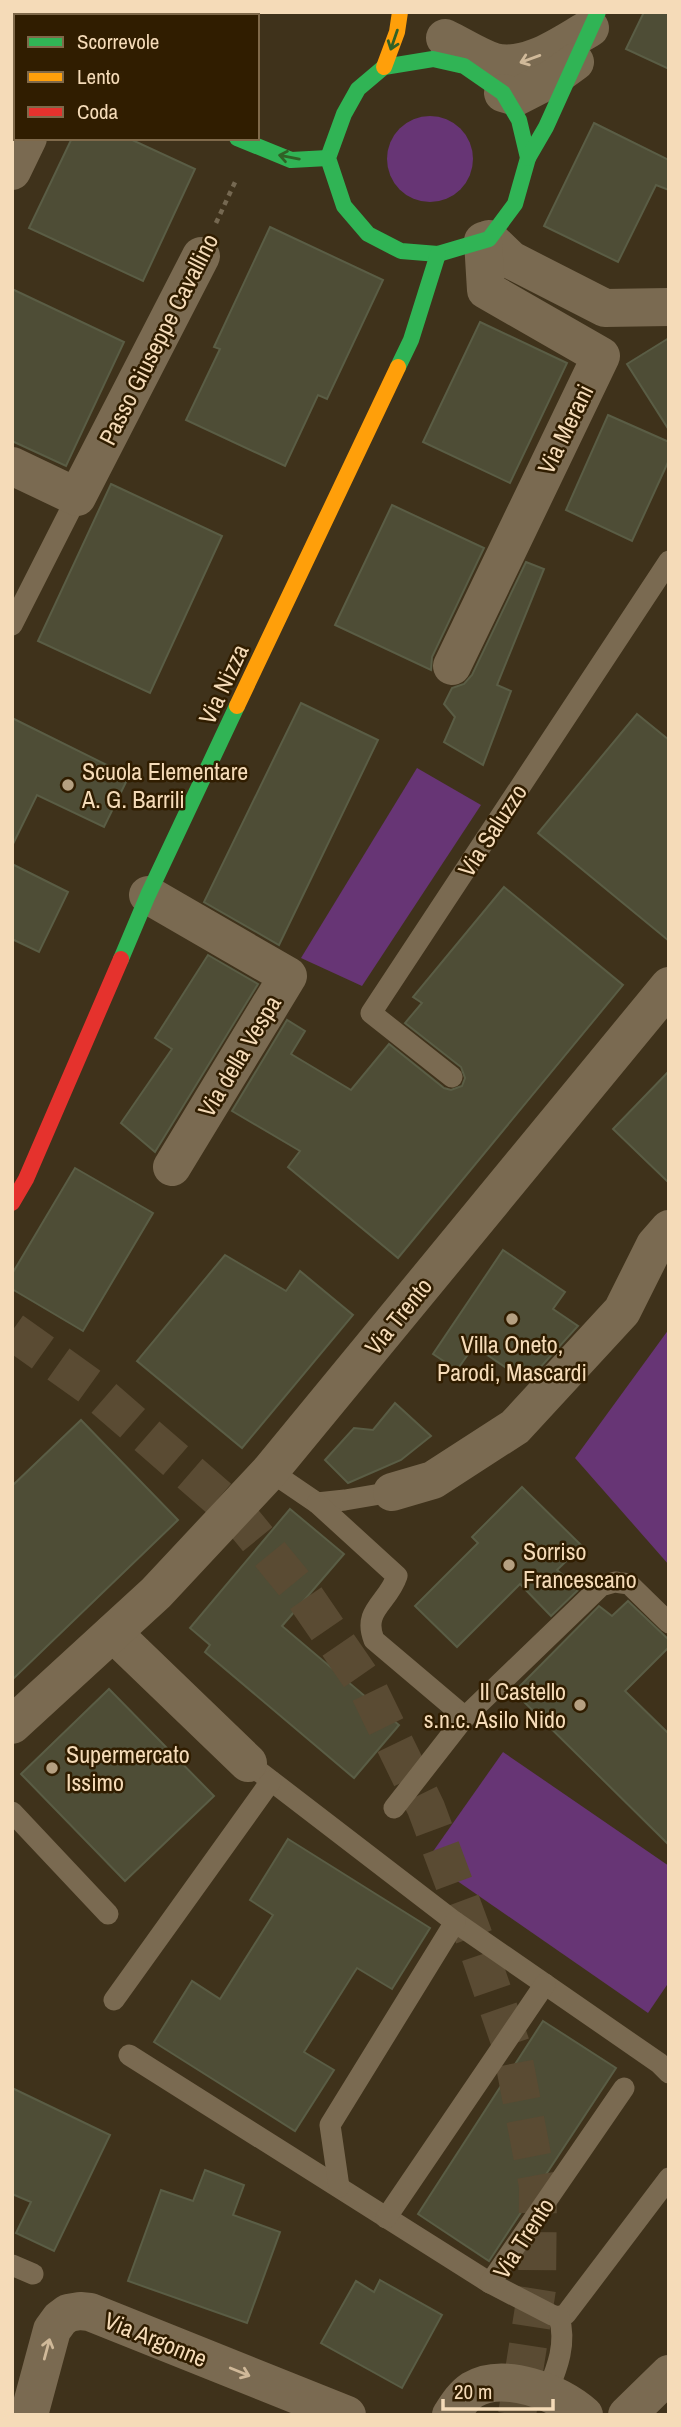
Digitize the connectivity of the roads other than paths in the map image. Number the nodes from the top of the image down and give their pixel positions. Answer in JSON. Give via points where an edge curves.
{"nodes":[{"id":1,"x":400,"y":12,"type":"edge"},
{"id":2,"x":588,"y":34,"type":"edge"},
{"id":3,"x":448,"y":39,"type":"edge"},
{"id":4,"x":384,"y":67,"type":"junction"},
{"id":5,"x":503,"y":93,"type":"junction"},
{"id":6,"x":27,"y":140,"type":"edge"},
{"id":7,"x":242,"y":140,"type":"edge"},
{"id":8,"x":328,"y":158,"type":"junction"},
{"id":9,"x":528,"y":158,"type":"junction"},
{"id":10,"x":12,"y":171,"type":"edge"},
{"id":11,"x":478,"y":246,"type":"junction"},
{"id":12,"x":438,"y":254,"type":"junction"},
{"id":13,"x":201,"y":256,"type":"road end"},
{"id":14,"x":440,"y":297,"type":"dead end"},
{"id":15,"x":669,"y":307,"type":"edge"},
{"id":16,"x":411,"y":340,"type":"junction"},
{"id":17,"x":12,"y":467,"type":"edge"},
{"id":18,"x":77,"y":497,"type":"junction"},
{"id":19,"x":669,"y":561,"type":"edge"},
{"id":20,"x":12,"y":625,"type":"edge"},
{"id":21,"x":452,"y":666,"type":"dead end"},
{"id":22,"x":148,"y":895,"type":"junction"},
{"id":23,"x":669,"y":986,"type":"edge"},
{"id":24,"x":452,"y":1077,"type":"dead end"},
{"id":25,"x":172,"y":1167,"type":"dead end"},
{"id":26,"x":12,"y":1203,"type":"edge"},
{"id":27,"x":669,"y":1229,"type":"edge"},
{"id":28,"x":270,"y":1471,"type":"junction"},
{"id":29,"x":392,"y":1492,"type":"joint"},
{"id":30,"x":317,"y":1503,"type":"junction"},
{"id":31,"x":669,"y":1623,"type":"edge"},
{"id":32,"x":113,"y":1633,"type":"junction"},
{"id":33,"x":466,"y":1717,"type":"junction"},
{"id":34,"x":12,"y":1725,"type":"edge"},
{"id":35,"x":260,"y":1772,"type":"junction"},
{"id":36,"x":394,"y":1808,"type":"dead end"},
{"id":37,"x":12,"y":1812,"type":"edge"},
{"id":38,"x":108,"y":1914,"type":"dead end"},
{"id":39,"x":455,"y":1922,"type":"junction"},
{"id":40,"x":545,"y":1984,"type":"junction"},
{"id":41,"x":114,"y":2000,"type":"dead end"},
{"id":42,"x":129,"y":2055,"type":"dead end"},
{"id":43,"x":669,"y":2073,"type":"edge"},
{"id":44,"x":624,"y":2088,"type":"dead end"},
{"id":45,"x":669,"y":2178,"type":"edge"},
{"id":46,"x":339,"y":2187,"type":"junction"},
{"id":47,"x":386,"y":2218,"type":"junction"},
{"id":48,"x":12,"y":2265,"type":"edge"},
{"id":49,"x":33,"y":2274,"type":"dead end"},
{"id":50,"x":490,"y":2283,"type":"junction"},
{"id":51,"x":559,"y":2317,"type":"junction"},
{"id":52,"x":669,"y":2374,"type":"edge"},
{"id":53,"x":547,"y":2393,"type":"junction"},
{"id":54,"x":29,"y":2415,"type":"edge"},
{"id":55,"x":347,"y":2415,"type":"edge"},
{"id":56,"x":451,"y":2415,"type":"edge"},
{"id":57,"x":584,"y":2415,"type":"edge"},
{"id":58,"x":627,"y":2415,"type":"edge"}],
"edges":[{"from":1,"to":4,"type":"street","one_way":true},
{"from":2,"to":3,"type":"street","one_way":true,"via":[[521,63],[494,62]]},
{"from":2,"to":5,"type":"street","via":[[553,78],[516,97]]},
{"from":2,"to":9,"type":"street"},
{"from":3,"to":4,"type":"street","via":[[433,59]]},
{"from":3,"to":5,"type":"street"},
{"from":4,"to":8,"type":"street","via":[[358,89]]},
{"from":5,"to":9,"type":"street","via":[[519,120]]},
{"from":6,"to":10,"type":"street"},
{"from":8,"to":7,"type":"street","one_way":true,"via":[[291,160]]},
{"from":8,"to":12,"type":"street","via":[[344,206],[368,234],[401,251]]},
{"from":9,"to":11,"type":"street","via":[[515,204]]},
{"from":11,"to":12,"type":"street"},
{"from":11,"to":15,"type":"street","via":[[605,308]]},
{"from":11,"to":21,"type":"street","name":"Via Merani","via":[[486,290],[601,356]]},
{"from":12,"to":16,"type":"street","name":"Via Nizza"},
{"from":13,"to":18,"type":"street","name":"Passo Giuseppe Cavallino"},
{"from":14,"to":16,"type":"street","name":"Via Nizza"},
{"from":16,"to":22,"type":"street","name":"Via Nizza"},
{"from":17,"to":18,"type":"street"},
{"from":18,"to":20,"type":"lane"},
{"from":19,"to":24,"type":"lane","name":"Via Saluzzo","via":[[372,1013]]},
{"from":22,"to":25,"type":"street","name":"Via della Vespa","via":[[288,976]]},
{"from":22,"to":26,"type":"street","name":"Via Nizza"},
{"from":23,"to":28,"type":"street","name":"Via Trento"},
{"from":27,"to":29,"type":"street","via":[[654,1245],[622,1311],[515,1427],[433,1480]]},
{"from":28,"to":30,"type":"lane"},
{"from":28,"to":32,"type":"street","name":"Via Trento"},
{"from":29,"to":30,"type":"lane"},
{"from":30,"to":33,"type":"lane","via":[[397,1576],[392,1591],[371,1615],[374,1640]]},
{"from":31,"to":33,"type":"lane","via":[[629,1584],[601,1586]]},
{"from":32,"to":34,"type":"street","name":"Via Trento"},
{"from":32,"to":35,"type":"street"},
{"from":33,"to":36,"type":"lane"},
{"from":35,"to":39,"type":"lane"},
{"from":35,"to":41,"type":"lane"},
{"from":37,"to":38,"type":"lane"},
{"from":39,"to":40,"type":"lane"},
{"from":39,"to":46,"type":"lane","via":[[330,2125]]},
{"from":40,"to":43,"type":"lane"},
{"from":40,"to":47,"type":"lane"},
{"from":42,"to":46,"type":"lane"},
{"from":44,"to":50,"type":"lane","name":"Via Trento"},
{"from":45,"to":51,"type":"lane","via":[[566,2314]]},
{"from":46,"to":47,"type":"lane"},
{"from":47,"to":50,"type":"lane"},
{"from":48,"to":49,"type":"lane"},
{"from":50,"to":51,"type":"lane","name":"Via Trento"},
{"from":51,"to":53,"type":"lane","via":[[562,2348]]},
{"from":52,"to":58,"type":"street"},
{"from":53,"to":56,"type":"street","via":[[512,2383],[489,2384],[471,2391]]},
{"from":53,"to":57,"type":"street"},
{"from":54,"to":55,"type":"street","name":"Via Argonne","one_way":true,"via":[[52,2330],[60,2319],[80,2311]]}]}
